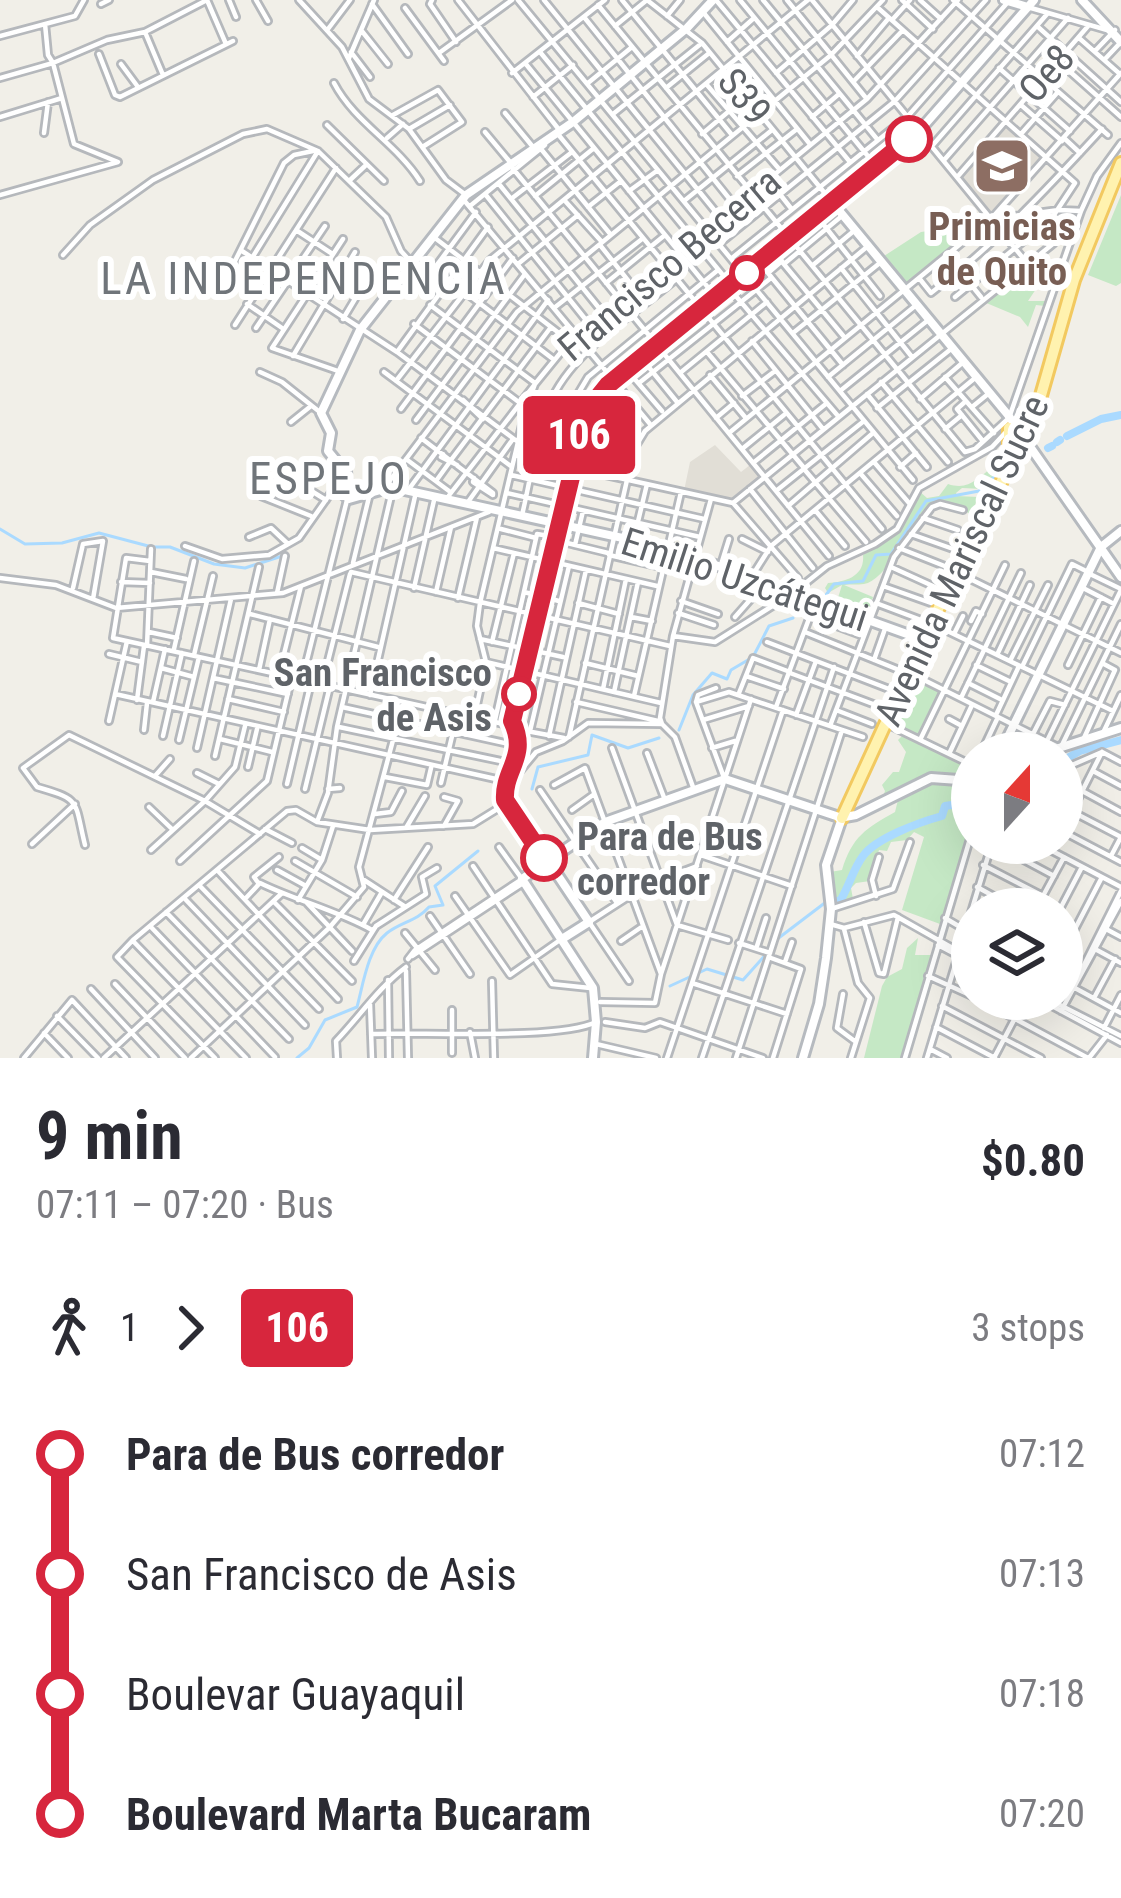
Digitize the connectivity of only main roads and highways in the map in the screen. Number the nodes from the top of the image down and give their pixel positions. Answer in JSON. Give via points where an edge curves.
{"nodes":[{"id":1,"x":1121,"y":163,"type":"edge"},
{"id":2,"x":1121,"y":176,"type":"edge"},
{"id":3,"x":1049,"y":306,"type":"road end"},
{"id":4,"x":1068,"y":308,"type":"junction"},
{"id":5,"x":1010,"y":423,"type":"road end"},
{"id":6,"x":1006,"y":475,"type":"junction"},
{"id":7,"x":955,"y":571,"type":"junction"},
{"id":8,"x":927,"y":640,"type":"junction"}],
"edges":[{"from":1,"to":4,"type":"main road","name":"Avenida Mariscal Sucre"},
{"from":2,"to":4,"type":"main road","name":"Avenida Mariscal Sucre"},
{"from":3,"to":4,"type":"main road"},
{"from":4,"to":6,"type":"main road","name":"Avenida Mariscal Sucre","via":[[1047,395]]},
{"from":5,"to":6,"type":"main road"},
{"from":6,"to":7,"type":"main road","name":"Avenida Mariscal Sucre"},
{"from":6,"to":7,"type":"main road","name":"Avenida Mariscal Sucre"},
{"from":7,"to":8,"type":"main road","name":"Avenida Mariscal Sucre"},
{"from":7,"to":8,"type":"main road","name":"Avenida Mariscal Sucre"},
{"from":8,"to":8,"type":"main road","name":"Avenida Mariscal Sucre","via":[[851,811],[842,818]]}]}
